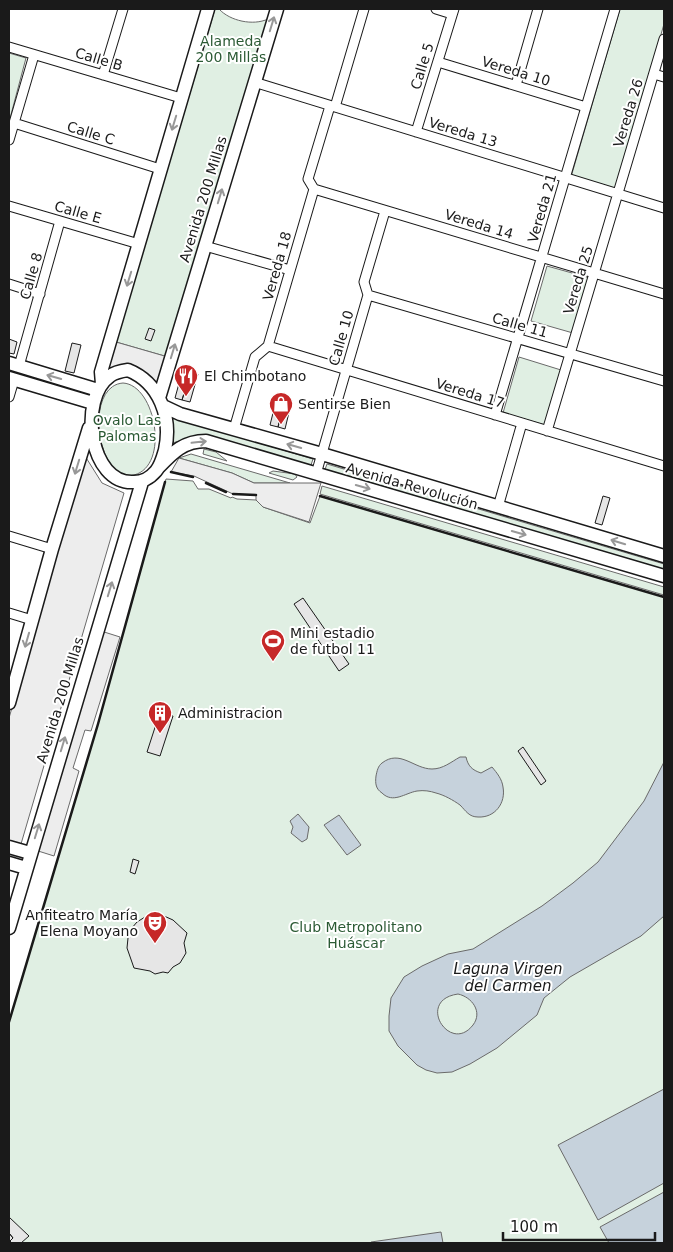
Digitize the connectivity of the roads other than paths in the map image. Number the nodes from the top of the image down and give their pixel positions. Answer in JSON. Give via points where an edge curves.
{"nodes":[{"id":1,"x":123,"y":9,"type":"edge"},
{"id":2,"x":208,"y":9,"type":"edge"},
{"id":3,"x":277,"y":9,"type":"edge"},
{"id":4,"x":364,"y":9,"type":"edge"},
{"id":5,"x":436,"y":9,"type":"edge"},
{"id":6,"x":538,"y":9,"type":"edge"},
{"id":7,"x":615,"y":9,"type":"edge"},
{"id":8,"x":453,"y":11,"type":"edge"},
{"id":9,"x":664,"y":39,"type":"edge"},
{"id":10,"x":9,"y":47,"type":"edge"},
{"id":11,"x":34,"y":55,"type":"junction"},
{"id":12,"x":438,"y":62,"type":"junction"},
{"id":13,"x":654,"y":74,"type":"junction"},
{"id":14,"x":103,"y":75,"type":"junction"},
{"id":15,"x":664,"y":77,"type":"edge"},
{"id":16,"x":254,"y":82,"type":"junction"},
{"id":17,"x":516,"y":85,"type":"junction"},
{"id":18,"x":181,"y":98,"type":"junction"},
{"id":19,"x":333,"y":106,"type":"junction"},
{"id":20,"x":586,"y":107,"type":"junction"},
{"id":21,"x":14,"y":123,"type":"junction"},
{"id":22,"x":416,"y":132,"type":"junction"},
{"id":23,"x":9,"y":140,"type":"edge"},
{"id":24,"x":160,"y":169,"type":"junction"},
{"id":25,"x":566,"y":178,"type":"junction"},
{"id":26,"x":314,"y":189,"type":"junction"},
{"id":27,"x":618,"y":194,"type":"junction"},
{"id":28,"x":9,"y":206,"type":"edge"},
{"id":29,"x":664,"y":208,"type":"edge"},
{"id":30,"x":385,"y":211,"type":"junction"},
{"id":31,"x":60,"y":221,"type":"junction"},
{"id":32,"x":139,"y":244,"type":"junction"},
{"id":33,"x":205,"y":246,"type":"junction"},
{"id":34,"x":542,"y":258,"type":"junction"},
{"id":35,"x":290,"y":270,"type":"junction"},
{"id":36,"x":594,"y":273,"type":"junction"},
{"id":37,"x":9,"y":284,"type":"edge"},
{"id":38,"x":40,"y":294,"type":"junction"},
{"id":39,"x":664,"y":294,"type":"edge"},
{"id":40,"x":368,"y":295,"type":"junction"},
{"id":41,"x":518,"y":338,"type":"junction"},
{"id":42,"x":268,"y":346,"type":"junction"},
{"id":43,"x":570,"y":353,"type":"junction"},
{"id":44,"x":14,"y":365,"type":"edge"},
{"id":45,"x":346,"y":370,"type":"junction"},
{"id":46,"x":11,"y":379,"type":"edge"},
{"id":47,"x":664,"y":381,"type":"edge"},
{"id":48,"x":100,"y":387,"type":"junction"},
{"id":49,"x":9,"y":397,"type":"edge"},
{"id":50,"x":161,"y":402,"type":"junction"},
{"id":51,"x":92,"y":403,"type":"junction"},
{"id":52,"x":495,"y":415,"type":"junction"},
{"id":53,"x":92,"y":420,"type":"junction"},
{"id":54,"x":522,"y":423,"type":"junction"},
{"id":55,"x":234,"y":429,"type":"junction"},
{"id":56,"x":547,"y":431,"type":"junction"},
{"id":57,"x":322,"y":454,"type":"junction"},
{"id":58,"x":664,"y":466,"type":"edge"},
{"id":59,"x":159,"y":467,"type":"junction"},
{"id":60,"x":316,"y":474,"type":"junction"},
{"id":61,"x":142,"y":482,"type":"junction"},
{"id":62,"x":498,"y":506,"type":"junction"},
{"id":63,"x":9,"y":536,"type":"edge"},
{"id":64,"x":52,"y":549,"type":"junction"},
{"id":65,"x":664,"y":556,"type":"edge"},
{"id":66,"x":664,"y":576,"type":"edge"},
{"id":67,"x":9,"y":613,"type":"edge"},
{"id":68,"x":32,"y":620,"type":"junction"},
{"id":69,"x":10,"y":696,"type":"edge"},
{"id":70,"x":9,"y":847,"type":"edge"},
{"id":71,"x":30,"y":853,"type":"junction"},
{"id":72,"x":9,"y":863,"type":"edge"},
{"id":73,"x":26,"y":868,"type":"junction"},
{"id":74,"x":9,"y":928,"type":"edge"}],
"edges":[{"from":1,"to":14,"type":"street"},
{"from":2,"to":18,"type":"main road"},
{"from":16,"to":3,"type":"main road","name":"Avenida 200 Millas","one_way":true},
{"from":4,"to":19,"type":"street","name":"Vereda 18"},
{"from":5,"to":8,"type":"street"},
{"from":6,"to":17,"type":"street"},
{"from":7,"to":20,"type":"street","name":"Vereda 21"},
{"from":8,"to":12,"type":"street","name":"Calle 5"},
{"from":9,"to":13,"type":"street","name":"Vereda 26"},
{"from":10,"to":11,"type":"street","name":"Calle B"},
{"from":11,"to":14,"type":"street","name":"Calle B"},
{"from":11,"to":21,"type":"street"},
{"from":12,"to":17,"type":"street","name":"Vereda 10"},
{"from":12,"to":22,"type":"street","name":"Calle 5"},
{"from":13,"to":15,"type":"street"},
{"from":13,"to":27,"type":"street","name":"Vereda 26"},
{"from":14,"to":18,"type":"street","name":"Calle B"},
{"from":16,"to":19,"type":"street","name":"Vereda 13"},
{"from":33,"to":16,"type":"main road","name":"Avenida 200 Millas","one_way":true},
{"from":17,"to":20,"type":"street","name":"Vereda 10"},
{"from":18,"to":24,"type":"main road","one_way":true},
{"from":19,"to":22,"type":"street","name":"Vereda 13"},
{"from":19,"to":26,"type":"street","name":"Vereda 18","via":[[308,179]]},
{"from":20,"to":25,"type":"street","name":"Vereda 21"},
{"from":21,"to":23,"type":"street"},
{"from":21,"to":24,"type":"street","name":"Calle C"},
{"from":22,"to":25,"type":"street","name":"Vereda 13"},
{"from":24,"to":32,"type":"main road"},
{"from":25,"to":27,"type":"street","name":"Vereda 13"},
{"from":25,"to":34,"type":"street","name":"Vereda 21"},
{"from":26,"to":30,"type":"street","name":"Vereda 14"},
{"from":26,"to":35,"type":"street","name":"Vereda 18"},
{"from":27,"to":29,"type":"street","name":"Vereda 13"},
{"from":27,"to":36,"type":"street","name":"Vereda 25"},
{"from":28,"to":31,"type":"street","name":"Calle E"},
{"from":30,"to":34,"type":"street","name":"Vereda 14"},
{"from":30,"to":40,"type":"street","name":"Calle 10","via":[[364,282]]},
{"from":31,"to":32,"type":"street","name":"Calle E"},
{"from":31,"to":38,"type":"street","name":"Calle 8"},
{"from":32,"to":48,"type":"main road","one_way":true,"via":[[101,372]]},
{"from":33,"to":35,"type":"street"},
{"from":50,"to":33,"type":"main road","name":"Avenida 200 Millas","one_way":true},
{"from":34,"to":36,"type":"street","name":"Vereda 14"},
{"from":34,"to":41,"type":"street","name":"Vereda 21"},
{"from":35,"to":42,"type":"street","name":"Vereda 18"},
{"from":36,"to":39,"type":"street","name":"Vereda 14"},
{"from":36,"to":43,"type":"street","name":"Vereda 25"},
{"from":37,"to":38,"type":"street"},
{"from":38,"to":44,"type":"street","name":"Calle 8"},
{"from":40,"to":41,"type":"street","name":"Calle 11"},
{"from":40,"to":45,"type":"street","name":"Calle 10"},
{"from":41,"to":43,"type":"street","name":"Calle 11"},
{"from":41,"to":52,"type":"street","name":"Vereda 21"},
{"from":42,"to":45,"type":"street","name":"Vereda 17"},
{"from":42,"to":55,"type":"street","name":"Vereda 18","via":[[255,357]]},
{"from":43,"to":47,"type":"street","name":"Calle 11"},
{"from":43,"to":56,"type":"street","name":"Vereda 25"},
{"from":48,"to":44,"type":"main road","one_way":true},
{"from":45,"to":52,"type":"street","name":"Vereda 17"},
{"from":45,"to":57,"type":"street","name":"Calle 10"},
{"from":46,"to":49,"type":"street"},
{"from":46,"to":51,"type":"main road"},
{"from":48,"to":50,"type":"main road","via":[[109,376],[128,370],[146,382]]},
{"from":48,"to":51,"type":"main road"},
{"from":50,"to":55,"type":"main road","name":"Avenida Revolución","via":[[180,414]]},
{"from":50,"to":59,"type":"main road","via":[[167,422],[166,442]]},
{"from":51,"to":53,"type":"main road"},
{"from":52,"to":54,"type":"street","name":"Vereda 17"},
{"from":53,"to":61,"type":"main road","via":[[95,450],[108,472],[128,483]]},
{"from":53,"to":64,"type":"main road","one_way":true},
{"from":54,"to":56,"type":"street","name":"Vereda 17"},
{"from":54,"to":62,"type":"street"},
{"from":57,"to":55,"type":"main road","name":"Avenida Revolución","one_way":true},
{"from":56,"to":58,"type":"street","name":"Vereda 17"},
{"from":57,"to":60,"type":"street","name":"Calle 10"},
{"from":57,"to":62,"type":"main road","name":"Avenida Revolución"},
{"from":59,"to":60,"type":"main road","name":"Avenida Revolución","one_way":true,"via":[[184,444],[206,441]]},
{"from":59,"to":61,"type":"main road"},
{"from":60,"to":66,"type":"main road","name":"Avenida Revolución","one_way":true},
{"from":71,"to":61,"type":"main road","name":"Avenida 200 Millas","one_way":true},
{"from":65,"to":62,"type":"main road","name":"Avenida Revolución","one_way":true},
{"from":63,"to":64,"type":"street"},
{"from":64,"to":68,"type":"main road"},
{"from":67,"to":68,"type":"street"},
{"from":68,"to":69,"type":"main road","one_way":true},
{"from":70,"to":71,"type":"main road"},
{"from":71,"to":73,"type":"main road","name":"Avenida 200 Millas"},
{"from":72,"to":73,"type":"main road"},
{"from":73,"to":74,"type":"main road","name":"Avenida 200 Millas"}]}
